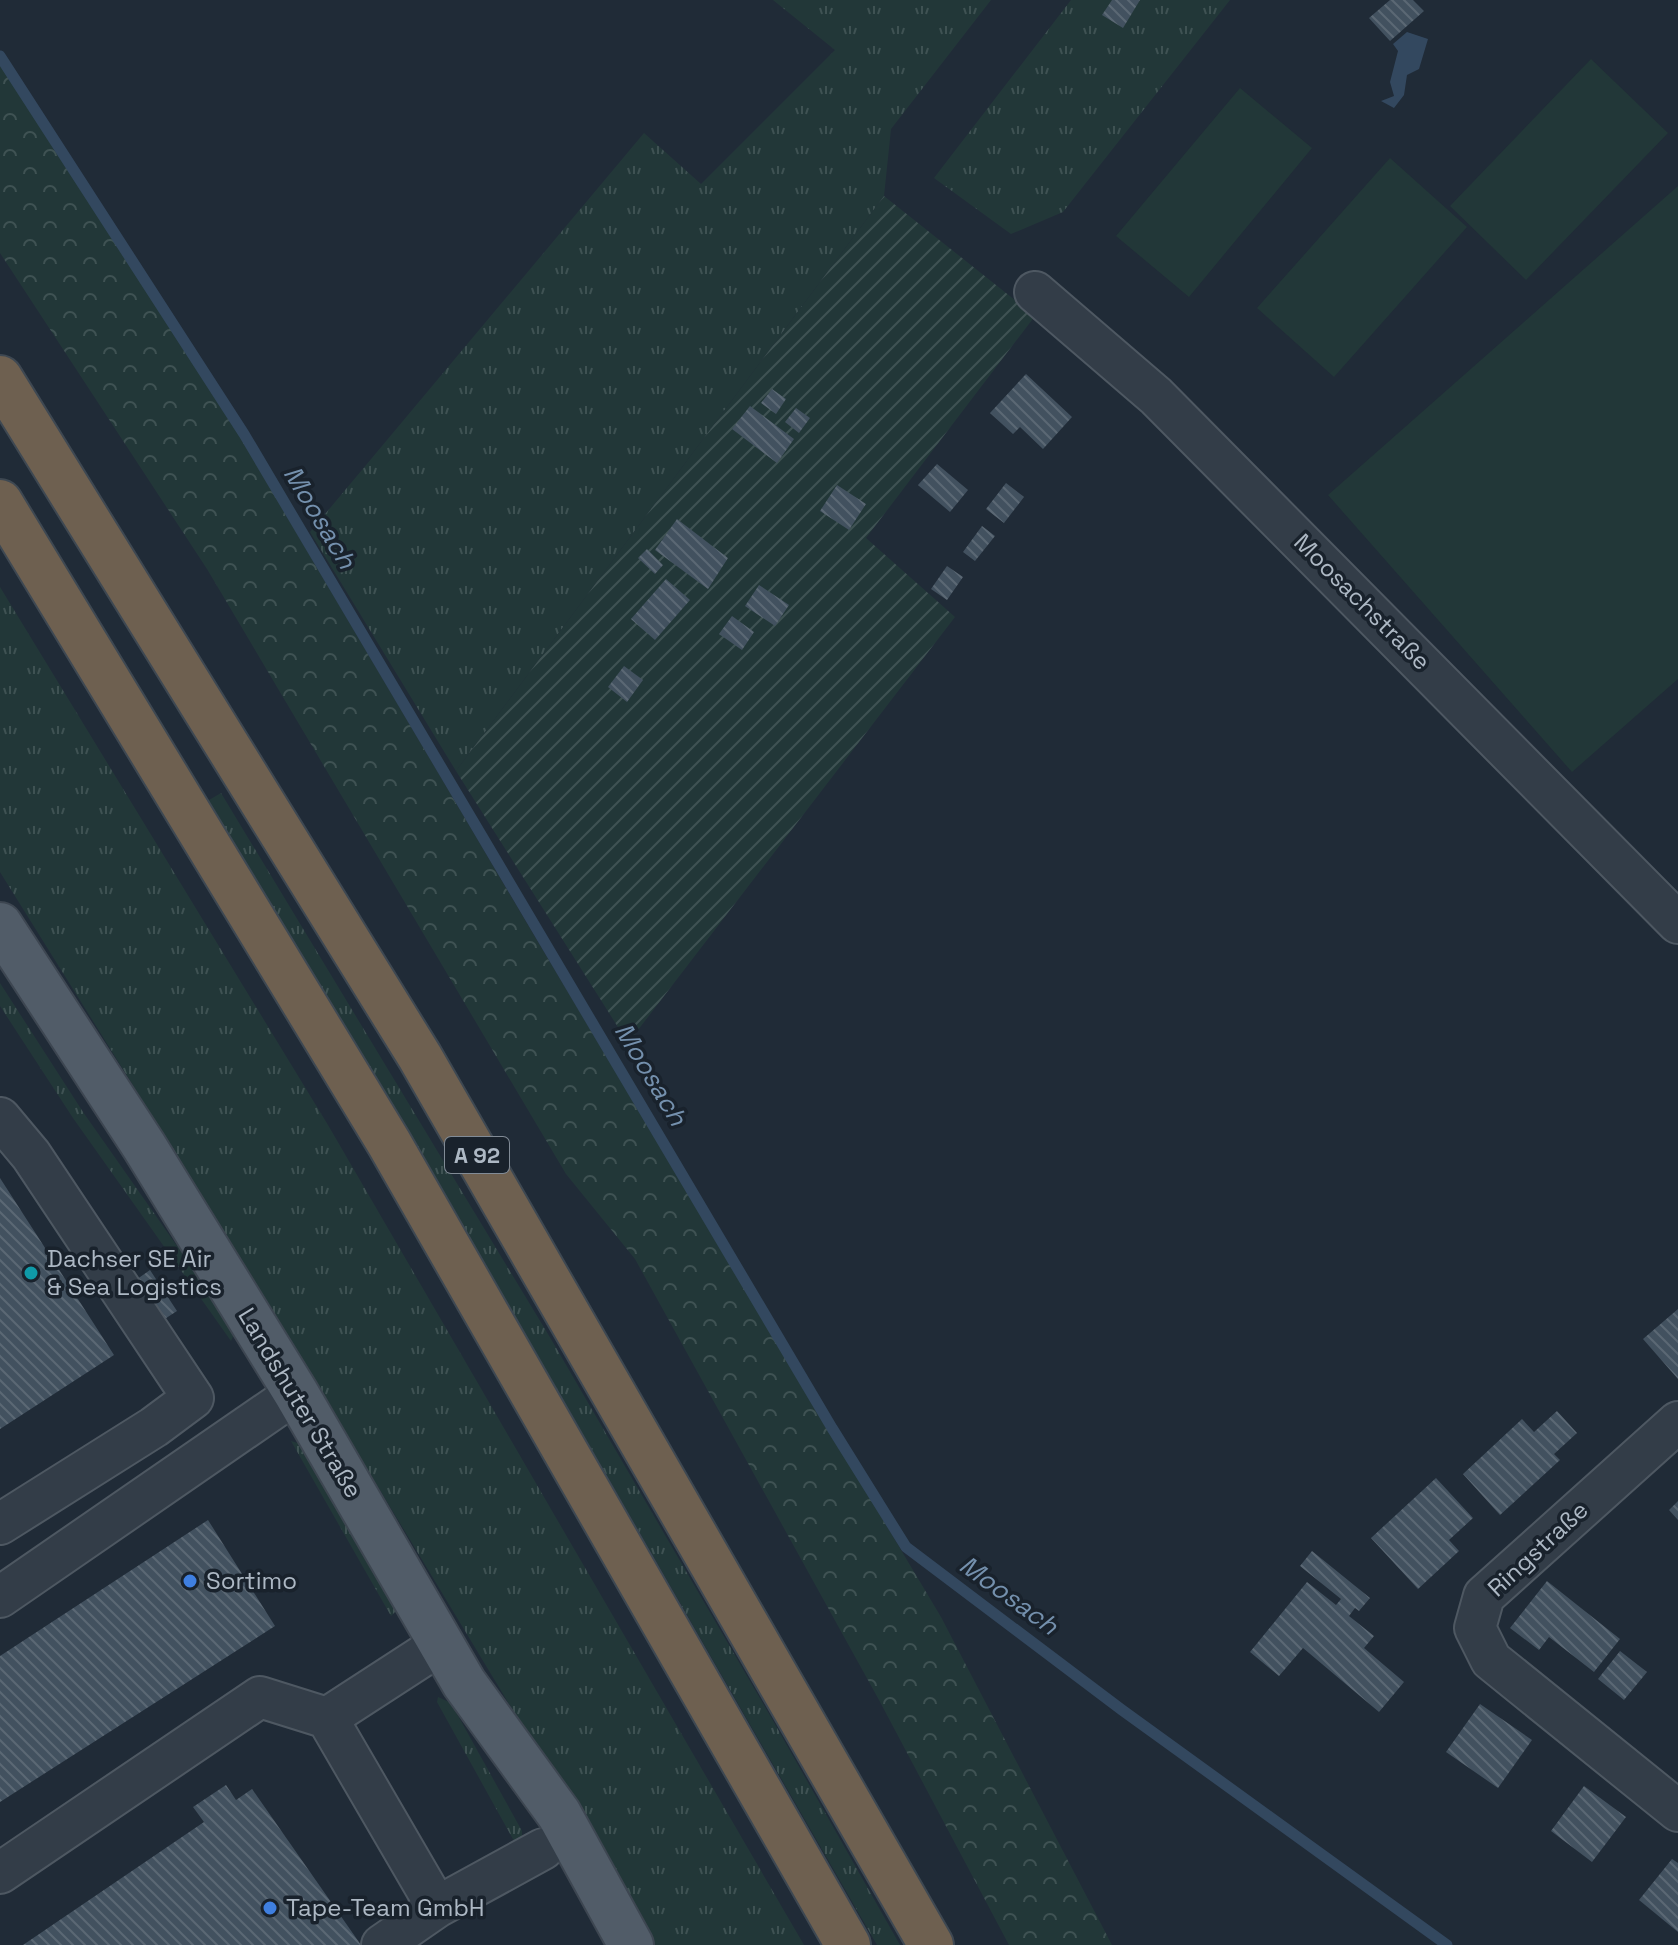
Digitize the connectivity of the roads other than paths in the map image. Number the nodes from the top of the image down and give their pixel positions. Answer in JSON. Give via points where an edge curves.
{"nodes":[{"id":1,"x":1035,"y":292,"type":"dead end"},
{"id":2,"x":0,"y":378,"type":"edge"},
{"id":3,"x":0,"y":502,"type":"edge"},
{"id":4,"x":1671,"y":903,"type":"edge"},
{"id":5,"x":0,"y":925,"type":"edge"},
{"id":6,"x":0,"y":1118,"type":"edge"},
{"id":7,"x":296,"y":1393,"type":"junction"},
{"id":8,"x":1678,"y":1422,"type":"edge"},
{"id":9,"x":0,"y":1524,"type":"edge"},
{"id":10,"x":0,"y":1597,"type":"edge"},
{"id":11,"x":441,"y":1644,"type":"junction"},
{"id":12,"x":464,"y":1683,"type":"junction"},
{"id":13,"x":327,"y":1718,"type":"junction"},
{"id":14,"x":1678,"y":1811,"type":"edge"},
{"id":15,"x":543,"y":1849,"type":"junction"},
{"id":16,"x":0,"y":1873,"type":"edge"},
{"id":17,"x":437,"y":1907,"type":"junction"},
{"id":18,"x":382,"y":1945,"type":"edge"},
{"id":19,"x":599,"y":1945,"type":"edge"},
{"id":20,"x":631,"y":1945,"type":"edge"},
{"id":21,"x":848,"y":1945,"type":"edge"},
{"id":22,"x":931,"y":1945,"type":"edge"}],
"edges":[{"from":1,"to":4,"type":"street","name":"Moosachstraße","via":[[1156,396]]},
{"from":2,"to":22,"type":"highway","number":"A 92","via":[[420,1057]]},
{"from":3,"to":21,"type":"highway","number":"A 92","via":[[389,1143]]},
{"from":5,"to":7,"type":"main road","name":"Landshuter Straße"},
{"from":6,"to":9,"type":"street","via":[[31,1155],[193,1398]]},
{"from":7,"to":10,"type":"street"},
{"from":7,"to":11,"type":"main road","name":"Landshuter Straße"},
{"from":8,"to":14,"type":"street","name":"Ringstraße","via":[[1484,1596],[1475,1628],[1491,1660]]},
{"from":11,"to":12,"type":"main road","name":"Landshuter Straße"},
{"from":11,"to":13,"type":"street"},
{"from":12,"to":15,"type":"main road","name":"Landshuter Straße"},
{"from":12,"to":20,"type":"main road","name":"Landshuter Straße","via":[[559,1814]]},
{"from":13,"to":16,"type":"street","via":[[260,1697]]},
{"from":13,"to":17,"type":"street"},
{"from":15,"to":17,"type":"street"},
{"from":15,"to":19,"type":"main road","name":"Landshuter Straße"},
{"from":17,"to":18,"type":"street"}]}
